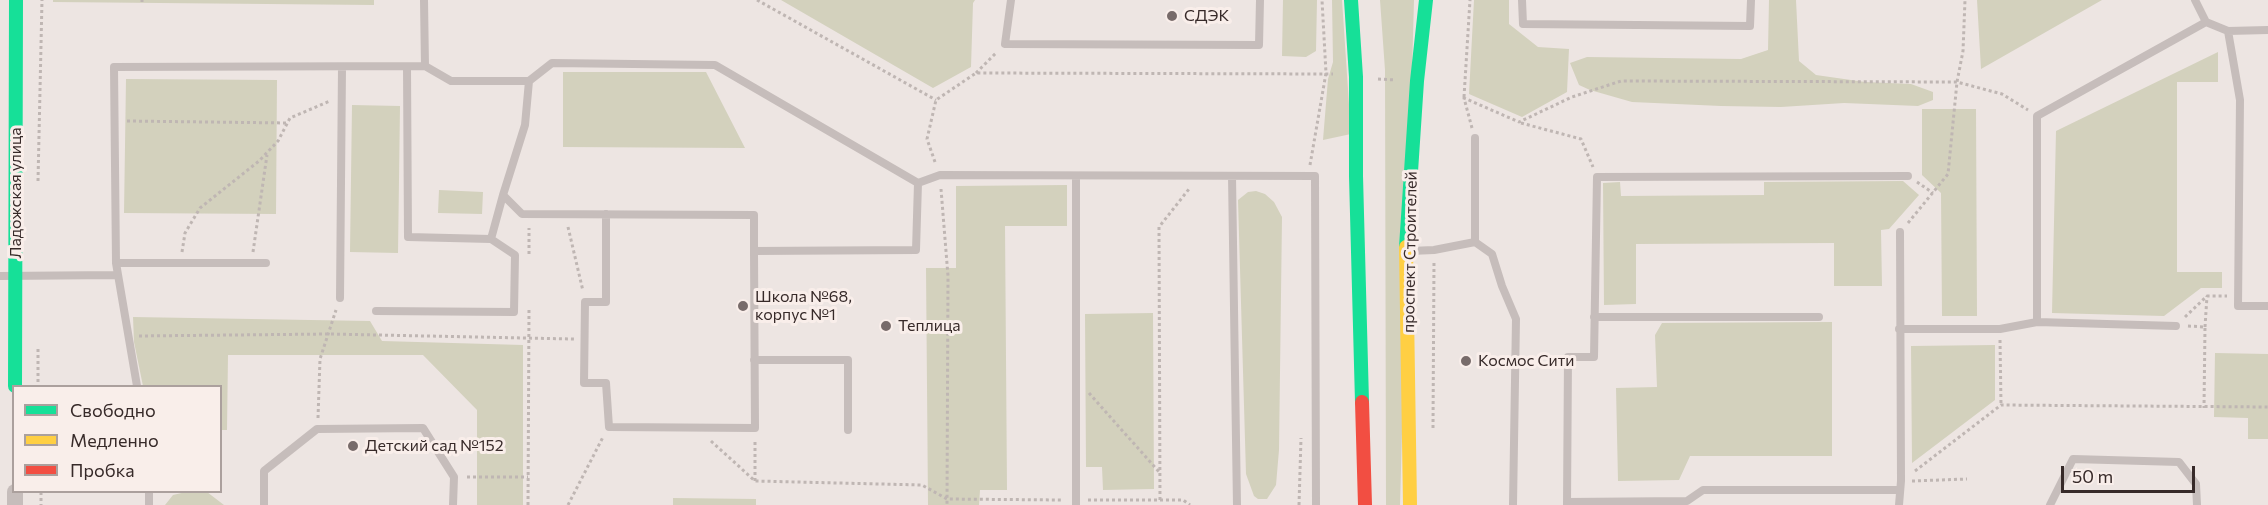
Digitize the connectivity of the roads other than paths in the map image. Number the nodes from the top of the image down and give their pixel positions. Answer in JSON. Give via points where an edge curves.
{"nodes":[{"id":1,"x":16,"y":0,"type":"edge"},
{"id":2,"x":424,"y":0,"type":"edge"},
{"id":3,"x":1011,"y":0,"type":"edge"},
{"id":4,"x":1260,"y":0,"type":"edge"},
{"id":5,"x":1351,"y":0,"type":"edge"},
{"id":6,"x":1426,"y":0,"type":"edge"},
{"id":7,"x":1522,"y":0,"type":"edge"},
{"id":8,"x":1751,"y":0,"type":"edge"},
{"id":9,"x":2195,"y":0,"type":"edge"},
{"id":10,"x":2206,"y":22,"type":"junction"},
{"id":11,"x":2268,"y":30,"type":"edge"},
{"id":12,"x":2228,"y":31,"type":"junction"},
{"id":13,"x":424,"y":66,"type":"junction"},
{"id":14,"x":342,"y":67,"type":"junction"},
{"id":15,"x":407,"y":67,"type":"junction"},
{"id":16,"x":530,"y":81,"type":"junction"},
{"id":17,"x":1475,"y":138,"type":"road end"},
{"id":18,"x":1232,"y":176,"type":"junction"},
{"id":19,"x":1908,"y":176,"type":"road end"},
{"id":20,"x":1076,"y":177,"type":"junction"},
{"id":21,"x":918,"y":183,"type":"junction"},
{"id":22,"x":503,"y":195,"type":"junction"},
{"id":23,"x":606,"y":214,"type":"junction"},
{"id":24,"x":1900,"y":232,"type":"road end"},
{"id":25,"x":491,"y":239,"type":"junction"},
{"id":26,"x":1475,"y":242,"type":"junction"},
{"id":27,"x":754,"y":251,"type":"junction"},
{"id":28,"x":1406,"y":252,"type":"junction"},
{"id":29,"x":116,"y":263,"type":"junction"},
{"id":30,"x":266,"y":263,"type":"dead end"},
{"id":31,"x":16,"y":274,"type":"junction"},
{"id":32,"x":117,"y":275,"type":"junction"},
{"id":33,"x":0,"y":276,"type":"edge"},
{"id":34,"x":340,"y":298,"type":"road end"},
{"id":35,"x":2268,"y":306,"type":"edge"},
{"id":36,"x":376,"y":311,"type":"dead end"},
{"id":37,"x":1594,"y":317,"type":"junction"},
{"id":38,"x":1819,"y":317,"type":"dead end"},
{"id":39,"x":2037,"y":322,"type":"junction"},
{"id":40,"x":2176,"y":326,"type":"road end"},
{"id":41,"x":1899,"y":329,"type":"junction"},
{"id":42,"x":754,"y":360,"type":"junction"},
{"id":43,"x":15,"y":385,"type":"edge"},
{"id":44,"x":137,"y":385,"type":"edge"},
{"id":45,"x":849,"y":430,"type":"dead end"},
{"id":46,"x":1900,"y":485,"type":"junction"},
{"id":47,"x":1076,"y":502,"type":"edge"},
{"id":48,"x":1567,"y":503,"type":"edge"},
{"id":49,"x":264,"y":505,"type":"edge"},
{"id":50,"x":453,"y":505,"type":"edge"},
{"id":51,"x":1236,"y":505,"type":"edge"},
{"id":52,"x":1316,"y":505,"type":"edge"},
{"id":53,"x":1365,"y":505,"type":"edge"},
{"id":54,"x":1410,"y":505,"type":"edge"},
{"id":55,"x":1513,"y":505,"type":"edge"},
{"id":56,"x":1899,"y":505,"type":"edge"},
{"id":57,"x":2050,"y":505,"type":"edge"},
{"id":58,"x":2197,"y":505,"type":"edge"}],
"edges":[{"from":1,"to":31,"type":"main road","name":"Ладожская улица","via":[[12,75],[12,242]]},
{"from":2,"to":13,"type":"lane"},
{"from":3,"to":4,"type":"lane","via":[[1005,44],[1259,45]]},
{"from":5,"to":53,"type":"main road"},
{"from":6,"to":28,"type":"main road","name":"проспект Строителей"},
{"from":7,"to":8,"type":"lane","via":[[1523,24],[1750,26]]},
{"from":9,"to":10,"type":"lane"},
{"from":10,"to":12,"type":"lane"},
{"from":10,"to":39,"type":"lane","via":[[2037,116]]},
{"from":11,"to":12,"type":"lane"},
{"from":12,"to":35,"type":"lane","via":[[2240,100],[2238,306]]},
{"from":13,"to":15,"type":"lane"},
{"from":13,"to":16,"type":"lane","via":[[451,81]]},
{"from":14,"to":15,"type":"lane"},
{"from":14,"to":29,"type":"lane","via":[[114,67]]},
{"from":14,"to":34,"type":"lane"},
{"from":15,"to":25,"type":"lane","via":[[408,237]]},
{"from":16,"to":21,"type":"lane","via":[[552,63],[715,65]]},
{"from":16,"to":22,"type":"lane","via":[[525,125]]},
{"from":17,"to":26,"type":"lane"},
{"from":18,"to":20,"type":"lane"},
{"from":18,"to":51,"type":"lane"},
{"from":18,"to":52,"type":"lane","via":[[1315,176]]},
{"from":19,"to":37,"type":"lane","via":[[1597,177]]},
{"from":20,"to":21,"type":"lane","via":[[940,175]]},
{"from":20,"to":47,"type":"lane"},
{"from":21,"to":27,"type":"lane","via":[[916,250]]},
{"from":22,"to":23,"type":"lane","via":[[522,214]]},
{"from":22,"to":25,"type":"lane"},
{"from":23,"to":27,"type":"lane","via":[[754,215]]},
{"from":23,"to":42,"type":"lane","via":[[606,302],[585,302],[584,383],[606,383],[609,427],[755,428]]},
{"from":24,"to":41,"type":"lane"},
{"from":25,"to":36,"type":"lane","via":[[515,255],[514,312]]},
{"from":26,"to":28,"type":"lane"},
{"from":26,"to":55,"type":"lane","via":[[1492,254],[1516,319]]},
{"from":27,"to":42,"type":"lane"},
{"from":28,"to":54,"type":"main road","name":"проспект Строителей"},
{"from":29,"to":30,"type":"lane"},
{"from":29,"to":32,"type":"lane"},
{"from":31,"to":32,"type":"lane"},
{"from":31,"to":33,"type":"lane"},
{"from":31,"to":43,"type":"main road","name":"Ладожская улица"},
{"from":32,"to":44,"type":"lane"},
{"from":37,"to":38,"type":"lane"},
{"from":37,"to":48,"type":"lane","via":[[1594,357],[1568,357]]},
{"from":39,"to":40,"type":"lane"},
{"from":39,"to":41,"type":"lane","via":[[2000,329]]},
{"from":41,"to":46,"type":"lane"},
{"from":42,"to":45,"type":"lane","via":[[848,360]]},
{"from":46,"to":48,"type":"lane","via":[[1703,490],[1687,501]]},
{"from":46,"to":56,"type":"lane"},
{"from":49,"to":50,"type":"lane","via":[[264,471],[317,429],[423,429],[454,477]]},
{"from":57,"to":58,"type":"lane","via":[[2073,459],[2179,462],[2196,484]]}]}
